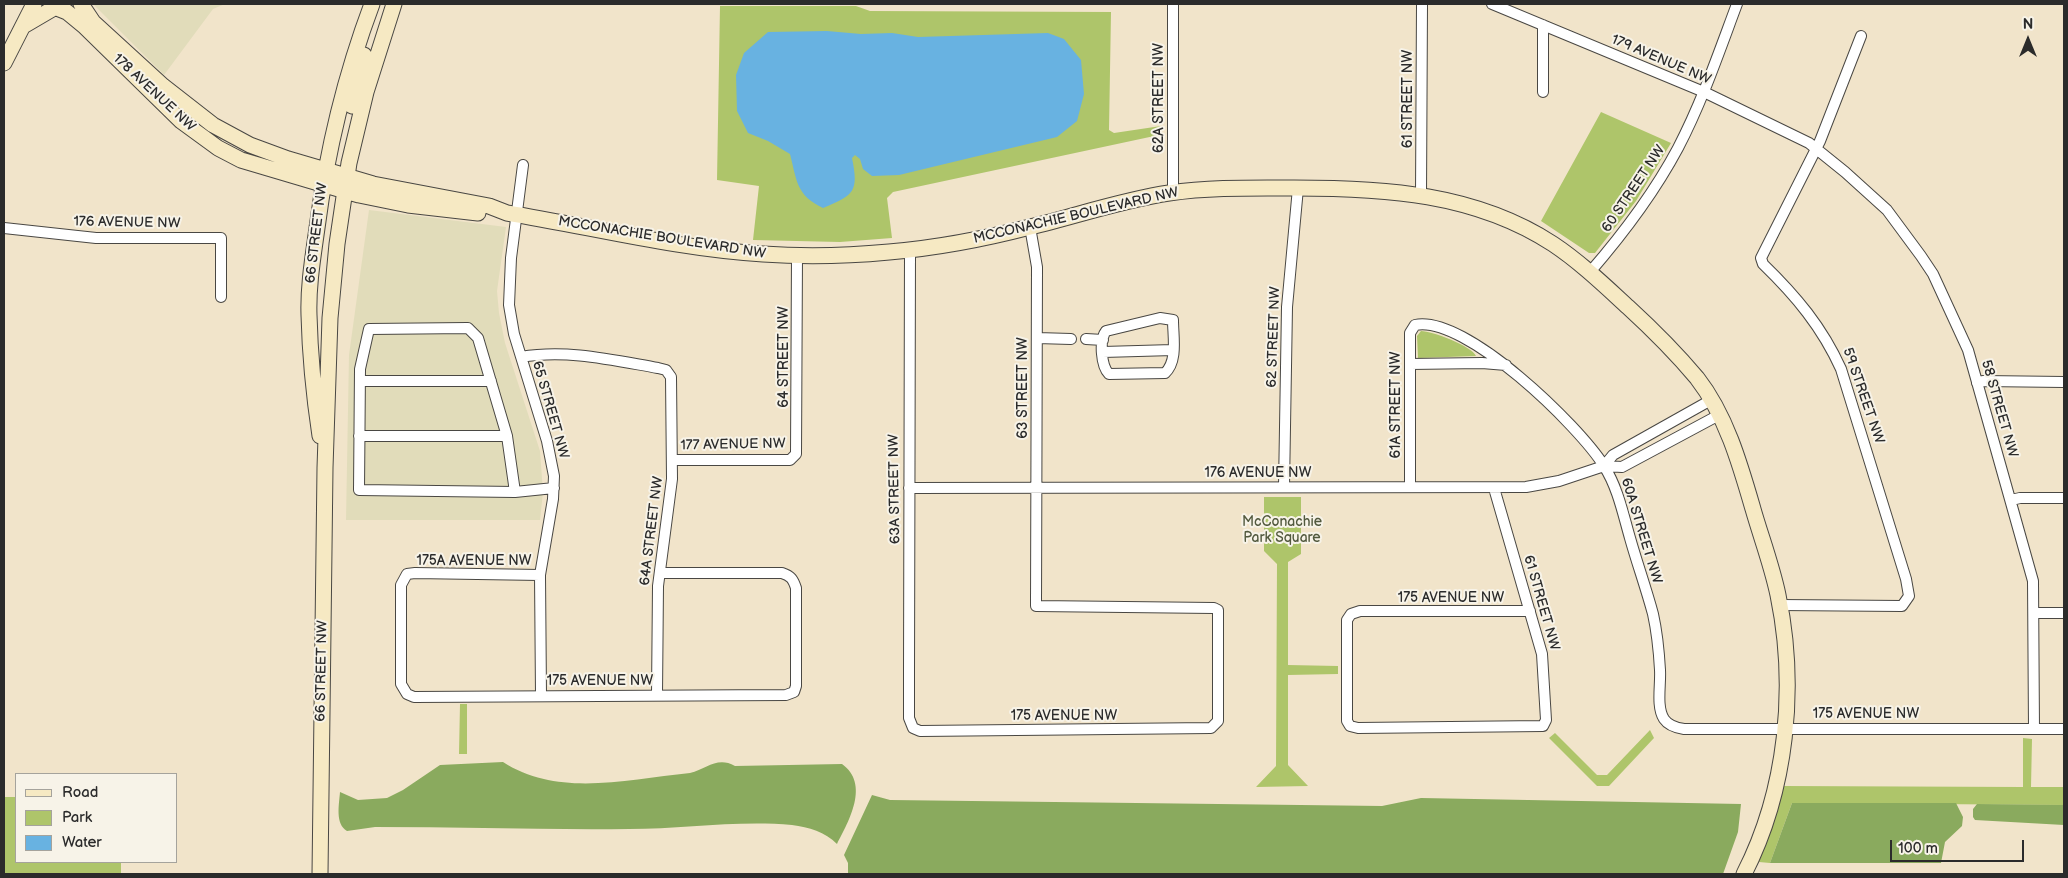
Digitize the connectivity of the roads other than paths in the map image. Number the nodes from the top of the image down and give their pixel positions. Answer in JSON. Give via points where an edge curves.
{"nodes":[{"id":1,"x":34,"y":4,"type":"edge"},
{"id":2,"x":81,"y":4,"type":"edge"},
{"id":3,"x":394,"y":4,"type":"edge"},
{"id":4,"x":1172,"y":4,"type":"edge"},
{"id":5,"x":1422,"y":4,"type":"edge"},
{"id":6,"x":1492,"y":4,"type":"edge"},
{"id":7,"x":1737,"y":4,"type":"edge"},
{"id":8,"x":372,"y":5,"type":"edge"},
{"id":9,"x":56,"y":6,"type":"edge"},
{"id":10,"x":25,"y":25,"type":"junction"},
{"id":11,"x":1543,"y":25,"type":"junction"},
{"id":12,"x":1861,"y":36,"type":"dead end"},
{"id":13,"x":4,"y":63,"type":"edge"},
{"id":14,"x":1542,"y":92,"type":"dead end"},
{"id":15,"x":1704,"y":92,"type":"junction"},
{"id":16,"x":1816,"y":149,"type":"junction"},
{"id":17,"x":523,"y":165,"type":"dead end"},
{"id":18,"x":335,"y":180,"type":"junction"},
{"id":19,"x":1298,"y":188,"type":"junction"},
{"id":20,"x":1173,"y":192,"type":"junction"},
{"id":21,"x":1421,"y":194,"type":"junction"},
{"id":22,"x":512,"y":214,"type":"junction"},
{"id":23,"x":1030,"y":227,"type":"junction"},
{"id":24,"x":4,"y":228,"type":"edge"},
{"id":25,"x":910,"y":250,"type":"junction"},
{"id":26,"x":798,"y":256,"type":"junction"},
{"id":27,"x":1590,"y":272,"type":"junction"},
{"id":28,"x":220,"y":297,"type":"dead end"},
{"id":29,"x":1416,"y":325,"type":"joint"},
{"id":30,"x":1037,"y":338,"type":"junction"},
{"id":31,"x":1071,"y":339,"type":"dead end"},
{"id":32,"x":1086,"y":339,"type":"dead end"},
{"id":33,"x":1103,"y":340,"type":"junction"},
{"id":34,"x":1173,"y":350,"type":"junction"},
{"id":35,"x":1103,"y":352,"type":"junction"},
{"id":36,"x":521,"y":357,"type":"junction"},
{"id":37,"x":1410,"y":364,"type":"junction"},
{"id":38,"x":1507,"y":365,"type":"junction"},
{"id":39,"x":360,"y":381,"type":"junction"},
{"id":40,"x":491,"y":381,"type":"junction"},
{"id":41,"x":2064,"y":382,"type":"edge"},
{"id":42,"x":1977,"y":383,"type":"junction"},
{"id":43,"x":1711,"y":400,"type":"junction"},
{"id":44,"x":1719,"y":415,"type":"junction"},
{"id":45,"x":359,"y":436,"type":"junction"},
{"id":46,"x":507,"y":436,"type":"junction"},
{"id":47,"x":793,"y":457,"type":"joint"},
{"id":48,"x":673,"y":460,"type":"junction"},
{"id":49,"x":1604,"y":466,"type":"junction"},
{"id":50,"x":325,"y":468,"type":"junction"},
{"id":51,"x":1036,"y":487,"type":"junction"},
{"id":52,"x":1284,"y":487,"type":"junction"},
{"id":53,"x":1410,"y":487,"type":"junction"},
{"id":54,"x":554,"y":488,"type":"junction"},
{"id":55,"x":909,"y":488,"type":"junction"},
{"id":56,"x":1494,"y":488,"type":"junction"},
{"id":57,"x":515,"y":492,"type":"junction"},
{"id":58,"x":2064,"y":498,"type":"edge"},
{"id":59,"x":2011,"y":500,"type":"junction"},
{"id":60,"x":660,"y":573,"type":"junction"},
{"id":61,"x":540,"y":575,"type":"junction"},
{"id":62,"x":1780,"y":605,"type":"junction"},
{"id":63,"x":1530,"y":611,"type":"junction"},
{"id":64,"x":2034,"y":613,"type":"junction"},
{"id":65,"x":2064,"y":613,"type":"edge"},
{"id":66,"x":407,"y":694,"type":"joint"},
{"id":67,"x":657,"y":694,"type":"junction"},
{"id":68,"x":540,"y":695,"type":"junction"},
{"id":69,"x":1347,"y":721,"type":"joint"},
{"id":70,"x":1670,"y":724,"type":"joint"},
{"id":71,"x":1216,"y":725,"type":"joint"},
{"id":72,"x":913,"y":728,"type":"joint"},
{"id":73,"x":1786,"y":728,"type":"junction"},
{"id":74,"x":2034,"y":728,"type":"junction"},
{"id":75,"x":2064,"y":729,"type":"edge"},
{"id":76,"x":320,"y":874,"type":"edge"},
{"id":77,"x":1744,"y":874,"type":"edge"}],
"edges":[{"from":1,"to":10,"type":"street"},
{"from":2,"to":18,"type":"street","name":"178 AVENUE NW","via":[[93,22],[121,48],[213,124],[270,153]]},
{"from":3,"to":18,"type":"street","name":"66 STREET NW"},
{"from":4,"to":20,"type":"street","name":"62A STREET NW"},
{"from":5,"to":21,"type":"street","name":"61 STREET NW"},
{"from":6,"to":11,"type":"street","name":"179 AVENUE NW"},
{"from":7,"to":15,"type":"street","name":"60 STREET NW"},
{"from":8,"to":18,"type":"street","name":"66 STREET NW","via":[[352,62]]},
{"from":9,"to":10,"type":"street"},
{"from":9,"to":18,"type":"street","name":"178 AVENUE NW","via":[[84,26],[162,105],[218,148],[255,165]]},
{"from":10,"to":13,"type":"street"},
{"from":11,"to":14,"type":"street"},
{"from":11,"to":15,"type":"street","name":"179 AVENUE NW"},
{"from":12,"to":16,"type":"street","name":"59 STREET NW"},
{"from":15,"to":16,"type":"street","name":"179 AVENUE NW"},
{"from":15,"to":27,"type":"street","name":"60 STREET NW","via":[[1661,178]]},
{"from":16,"to":42,"type":"street","name":"58 STREET NW","via":[[1887,210],[1922,256],[1962,335]]},
{"from":16,"to":62,"type":"street","name":"59 STREET NW","via":[[1762,258],[1763,264],[1814,319],[1841,369],[1909,596],[1902,606]]},
{"from":17,"to":22,"type":"street","name":"65 STREET NW"},
{"from":18,"to":22,"type":"street","name":"MCCONACHIE BOULEVARD NW","via":[[374,184],[489,206]]},
{"from":18,"to":50,"type":"street","name":"66 STREET NW"},
{"from":18,"to":50,"type":"street","name":"66 STREET NW","via":[[312,261],[309,315],[314,392]]},
{"from":19,"to":20,"type":"street","name":"MCCONACHIE BOULEVARD NW"},
{"from":19,"to":21,"type":"street","name":"MCCONACHIE BOULEVARD NW","via":[[1364,188]]},
{"from":19,"to":52,"type":"street","name":"62 STREET NW","via":[[1287,306]]},
{"from":20,"to":23,"type":"street","name":"MCCONACHIE BOULEVARD NW"},
{"from":21,"to":27,"type":"street","name":"MCCONACHIE BOULEVARD NW","via":[[1457,202],[1512,221],[1557,246]]},
{"from":22,"to":26,"type":"street","name":"MCCONACHIE BOULEVARD NW","via":[[716,249]]},
{"from":22,"to":36,"type":"street","name":"65 STREET NW","via":[[509,306]]},
{"from":23,"to":25,"type":"street","name":"MCCONACHIE BOULEVARD NW"},
{"from":23,"to":30,"type":"street","name":"63 STREET NW","via":[[1037,267]]},
{"from":24,"to":28,"type":"street","name":"176 AVENUE NW","via":[[96,238],[221,238]]},
{"from":25,"to":26,"type":"street","name":"MCCONACHIE BOULEVARD NW"},
{"from":25,"to":55,"type":"street","name":"63A STREET NW"},
{"from":26,"to":47,"type":"street","name":"64 STREET NW","via":[[797,448]]},
{"from":27,"to":43,"type":"street","name":"MCCONACHIE BOULEVARD NW","via":[[1671,349],[1697,378]]},
{"from":29,"to":37,"type":"street","name":"61A STREET NW","via":[[1410,333]]},
{"from":29,"to":38,"type":"street","name":"60A STREET NW","via":[[1423,324],[1455,335]]},
{"from":30,"to":31,"type":"street"},
{"from":30,"to":51,"type":"street","name":"63 STREET NW"},
{"from":32,"to":33,"type":"street"},
{"from":33,"to":34,"type":"street","via":[[1104,333],[1110,328],[1167,318],[1173,320]]},
{"from":33,"to":35,"type":"street"},
{"from":34,"to":35,"type":"street"},
{"from":34,"to":35,"type":"street","via":[[1173,360],[1165,373],[1109,374],[1103,366]]},
{"from":36,"to":48,"type":"street","name":"64A STREET NW","via":[[578,354],[658,368],[669,373],[673,381]]},
{"from":36,"to":54,"type":"street","name":"65 STREET NW","via":[[550,454]]},
{"from":37,"to":38,"type":"street"},
{"from":37,"to":53,"type":"street","name":"61A STREET NW"},
{"from":38,"to":49,"type":"street","name":"60A STREET NW","via":[[1582,438]]},
{"from":39,"to":40,"type":"street"},
{"from":39,"to":40,"type":"street","via":[[369,329],[458,328],[468,328],[478,338]]},
{"from":39,"to":45,"type":"street"},
{"from":40,"to":46,"type":"street"},
{"from":41,"to":42,"type":"street"},
{"from":42,"to":59,"type":"street","name":"58 STREET NW"},
{"from":43,"to":44,"type":"street","name":"MCCONACHIE BOULEVARD NW"},
{"from":43,"to":49,"type":"street","name":"176 AVENUE NW","via":[[1614,455]]},
{"from":44,"to":49,"type":"street","name":"176 AVENUE NW","via":[[1622,466]]},
{"from":44,"to":62,"type":"street","name":"MCCONACHIE BOULEVARD NW","via":[[1743,474]]},
{"from":45,"to":46,"type":"street"},
{"from":45,"to":57,"type":"street","via":[[359,490]]},
{"from":46,"to":57,"type":"street"},
{"from":47,"to":48,"type":"street","name":"177 AVENUE NW","via":[[785,460]]},
{"from":48,"to":60,"type":"street","name":"64A STREET NW"},
{"from":49,"to":56,"type":"street","name":"176 AVENUE NW","via":[[1546,484]]},
{"from":49,"to":70,"type":"street","name":"60A STREET NW","via":[[1617,494],[1653,614],[1661,706],[1663,718]]},
{"from":50,"to":76,"type":"street","name":"66 STREET NW"},
{"from":51,"to":52,"type":"street","name":"176 AVENUE NW"},
{"from":51,"to":55,"type":"street","name":"176 AVENUE NW"},
{"from":51,"to":71,"type":"street","name":"63 STREET NW","via":[[1036,606],[1218,610]]},
{"from":52,"to":53,"type":"street","name":"176 AVENUE NW"},
{"from":53,"to":56,"type":"street","name":"176 AVENUE NW"},
{"from":54,"to":57,"type":"street"},
{"from":54,"to":61,"type":"street","name":"65 STREET NW"},
{"from":55,"to":72,"type":"street","name":"63A STREET NW","via":[[909,713]]},
{"from":56,"to":63,"type":"street","name":"61 STREET NW"},
{"from":58,"to":59,"type":"street"},
{"from":59,"to":64,"type":"street","name":"58 STREET NW","via":[[2033,581]]},
{"from":60,"to":67,"type":"street","name":"64A STREET NW"},
{"from":60,"to":67,"type":"street","name":"175 AVENUE NW","via":[[789,575],[796,588],[796,686],[794,692],[786,695]]},
{"from":61,"to":66,"type":"street","name":"175A AVENUE NW","via":[[407,574],[401,586],[401,684]]},
{"from":61,"to":68,"type":"street","name":"65 STREET NW"},
{"from":62,"to":73,"type":"street","name":"MCCONACHIE BOULEVARD NW","via":[[1786,654]]},
{"from":63,"to":69,"type":"street","name":"175 AVENUE NW","via":[[1360,611],[1351,614],[1346,620]]},
{"from":63,"to":69,"type":"street","name":"61 STREET NW","via":[[1545,672],[1546,720],[1543,726],[1358,728],[1350,726]]},
{"from":64,"to":65,"type":"street"},
{"from":64,"to":74,"type":"street","name":"58 STREET NW"},
{"from":66,"to":68,"type":"street","name":"175 AVENUE NW","via":[[414,697]]},
{"from":67,"to":68,"type":"street","name":"175 AVENUE NW"},
{"from":70,"to":73,"type":"street","name":"175 AVENUE NW","via":[[1684,729]]},
{"from":71,"to":72,"type":"street","name":"175 AVENUE NW","via":[[1204,730],[920,731]]},
{"from":73,"to":74,"type":"street","name":"175 AVENUE NW"},
{"from":73,"to":77,"type":"street","name":"MCCONACHIE BOULEVARD NW","via":[[1769,811]]},
{"from":74,"to":75,"type":"street","name":"175 AVENUE NW"}]}
